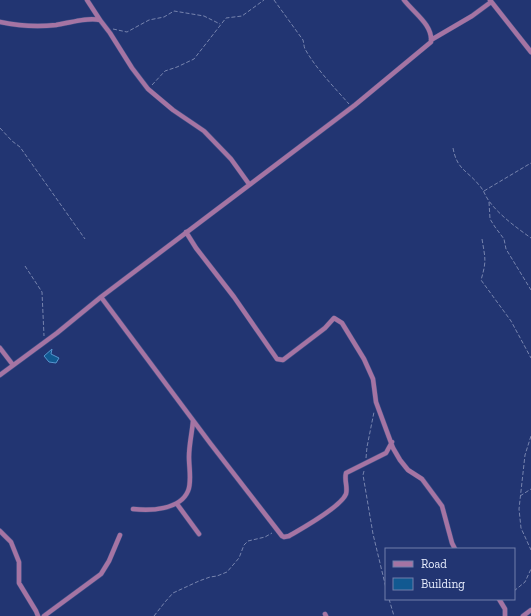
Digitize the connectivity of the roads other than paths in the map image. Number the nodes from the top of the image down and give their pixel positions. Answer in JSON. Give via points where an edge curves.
{"nodes":[{"id":1,"x":87,"y":0,"type":"edge"},
{"id":2,"x":404,"y":0,"type":"edge"},
{"id":3,"x":490,"y":1,"type":"edge"},
{"id":4,"x":100,"y":20,"type":"junction"},
{"id":5,"x":0,"y":22,"type":"edge"},
{"id":6,"x":431,"y":40,"type":"junction"},
{"id":7,"x":531,"y":52,"type":"edge"},
{"id":8,"x":249,"y":184,"type":"junction"},
{"id":9,"x":186,"y":232,"type":"junction"},
{"id":10,"x":100,"y":297,"type":"junction"},
{"id":11,"x":0,"y":348,"type":"edge"},
{"id":12,"x":14,"y":366,"type":"junction"},
{"id":13,"x":0,"y":375,"type":"edge"},
{"id":14,"x":193,"y":421,"type":"junction"},
{"id":15,"x":392,"y":442,"type":"junction"},
{"id":16,"x":177,"y":504,"type":"junction"},
{"id":17,"x":133,"y":508,"type":"dead end"},
{"id":18,"x":0,"y":531,"type":"edge"},
{"id":19,"x":199,"y":534,"type":"dead end"},
{"id":20,"x":120,"y":535,"type":"dead end"},
{"id":21,"x":454,"y":548,"type":"edge"},
{"id":22,"x":500,"y":600,"type":"edge"},
{"id":23,"x":531,"y":610,"type":"edge"},
{"id":24,"x":38,"y":616,"type":"edge"},
{"id":25,"x":44,"y":616,"type":"edge"},
{"id":26,"x":505,"y":616,"type":"edge"},
{"id":27,"x":523,"y":616,"type":"edge"}],
"edges":[{"from":1,"to":4,"type":"street"},
{"from":2,"to":6,"type":"street","via":[[428,27]]},
{"from":3,"to":6,"type":"street","via":[[472,16]]},
{"from":3,"to":7,"type":"street"},
{"from":4,"to":5,"type":"street","via":[[37,26]]},
{"from":4,"to":8,"type":"street","via":[[148,89],[204,131],[231,158]]},
{"from":6,"to":8,"type":"street","via":[[352,107]]},
{"from":8,"to":9,"type":"street"},
{"from":9,"to":10,"type":"street"},
{"from":9,"to":15,"type":"street","via":[[278,359],[283,360],[334,318],[342,323],[373,378],[376,402]]},
{"from":10,"to":12,"type":"street"},
{"from":10,"to":14,"type":"street"},
{"from":11,"to":12,"type":"street"},
{"from":12,"to":13,"type":"street"},
{"from":14,"to":15,"type":"street","via":[[284,537],[317,519],[341,501],[346,495],[346,473],[386,453]]},
{"from":14,"to":16,"type":"street","via":[[188,490]]},
{"from":15,"to":21,"type":"street","via":[[404,466],[422,479],[442,506]]},
{"from":16,"to":17,"type":"street","via":[[144,510]]},
{"from":16,"to":19,"type":"street"},
{"from":18,"to":24,"type":"street","via":[[11,542],[19,562],[19,583]]},
{"from":20,"to":25,"type":"street","via":[[101,574]]},
{"from":22,"to":26,"type":"street"},
{"from":23,"to":27,"type":"street"}]}
